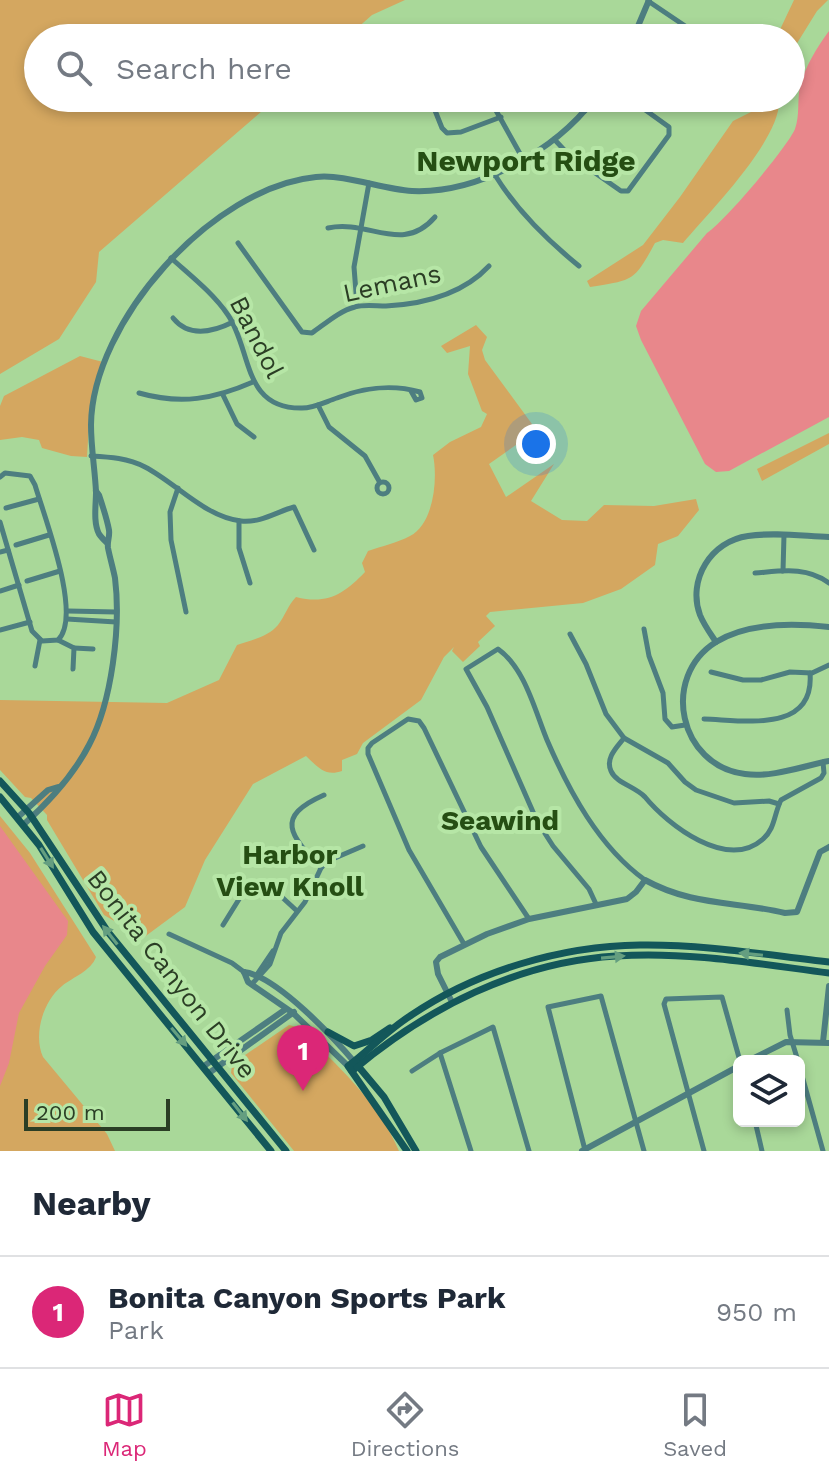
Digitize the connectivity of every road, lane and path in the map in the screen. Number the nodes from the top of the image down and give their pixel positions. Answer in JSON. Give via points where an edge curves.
{"nodes":[{"id":1,"x":649,"y":0,"type":"edge"},
{"id":2,"x":639,"y":24,"type":"edge"},
{"id":3,"x":683,"y":24,"type":"edge"},
{"id":4,"x":437,"y":112,"type":"edge"},
{"id":5,"x":498,"y":112,"type":"edge"},
{"id":6,"x":584,"y":112,"type":"edge"},
{"id":7,"x":649,"y":112,"type":"edge"},
{"id":8,"x":501,"y":117,"type":"junction"},
{"id":9,"x":554,"y":138,"type":"junction"},
{"id":10,"x":523,"y":159,"type":"junction"},
{"id":11,"x":495,"y":175,"type":"junction"},
{"id":12,"x":369,"y":183,"type":"junction"},
{"id":13,"x":435,"y":217,"type":"dead end"},
{"id":14,"x":328,"y":228,"type":"dead end"},
{"id":15,"x":360,"y":228,"type":"junction"},
{"id":16,"x":238,"y":243,"type":"dead end"},
{"id":17,"x":171,"y":258,"type":"junction"},
{"id":18,"x":489,"y":266,"type":"dead end"},
{"id":19,"x":579,"y":266,"type":"dead end"},
{"id":20,"x":357,"y":305,"type":"junction"},
{"id":21,"x":173,"y":318,"type":"dead end"},
{"id":22,"x":233,"y":322,"type":"junction"},
{"id":23,"x":253,"y":382,"type":"junction"},
{"id":24,"x":411,"y":391,"type":"dead end"},
{"id":25,"x":139,"y":393,"type":"dead end"},
{"id":26,"x":223,"y":395,"type":"junction"},
{"id":27,"x":318,"y":405,"type":"junction"},
{"id":28,"x":254,"y":437,"type":"dead end"},
{"id":29,"x":91,"y":456,"type":"junction"},
{"id":30,"x":0,"y":477,"type":"edge"},
{"id":31,"x":379,"y":481,"type":"dead end"},
{"id":32,"x":178,"y":488,"type":"junction"},
{"id":33,"x":96,"y":491,"type":"junction"},
{"id":34,"x":39,"y":499,"type":"junction"},
{"id":35,"x":6,"y":508,"type":"dead end"},
{"id":36,"x":105,"y":516,"type":"junction"},
{"id":37,"x":96,"y":519,"type":"junction"},
{"id":38,"x":239,"y":521,"type":"junction"},
{"id":39,"x":0,"y":522,"type":"edge"},
{"id":40,"x":49,"y":535,"type":"junction"},
{"id":41,"x":784,"y":535,"type":"junction"},
{"id":42,"x":829,"y":536,"type":"edge"},
{"id":43,"x":108,"y":541,"type":"junction"},
{"id":44,"x":16,"y":545,"type":"dead end"},
{"id":45,"x":8,"y":550,"type":"junction"},
{"id":46,"x":314,"y":550,"type":"dead end"},
{"id":47,"x":0,"y":552,"type":"edge"},
{"id":48,"x":60,"y":571,"type":"junction"},
{"id":49,"x":783,"y":571,"type":"junction"},
{"id":50,"x":755,"y":573,"type":"dead end"},
{"id":51,"x":27,"y":581,"type":"dead end"},
{"id":52,"x":250,"y":583,"type":"dead end"},
{"id":53,"x":829,"y":583,"type":"edge"},
{"id":54,"x":19,"y":585,"type":"junction"},
{"id":55,"x":0,"y":591,"type":"edge"},
{"id":56,"x":68,"y":611,"type":"junction"},
{"id":57,"x":116,"y":612,"type":"junction"},
{"id":58,"x":186,"y":612,"type":"dead end"},
{"id":59,"x":67,"y":619,"type":"junction"},
{"id":60,"x":30,"y":622,"type":"junction"},
{"id":61,"x":116,"y":622,"type":"junction"},
{"id":62,"x":829,"y":627,"type":"edge"},
{"id":63,"x":644,"y":629,"type":"dead end"},
{"id":64,"x":0,"y":630,"type":"edge"},
{"id":65,"x":570,"y":634,"type":"dead end"},
{"id":66,"x":40,"y":640,"type":"junction"},
{"id":67,"x":58,"y":640,"type":"junction"},
{"id":68,"x":716,"y":642,"type":"junction"},
{"id":69,"x":74,"y":648,"type":"junction"},
{"id":70,"x":93,"y":649,"type":"dead end"},
{"id":71,"x":829,"y":665,"type":"edge"},
{"id":72,"x":35,"y":666,"type":"dead end"},
{"id":73,"x":73,"y":669,"type":"dead end"},
{"id":74,"x":711,"y":672,"type":"dead end"},
{"id":75,"x":810,"y":673,"type":"junction"},
{"id":76,"x":704,"y":719,"type":"dead end"},
{"id":77,"x":685,"y":725,"type":"junction"},
{"id":78,"x":624,"y":738,"type":"junction"},
{"id":79,"x":826,"y":762,"type":"edge"},
{"id":80,"x":0,"y":781,"type":"edge"},
{"id":81,"x":324,"y":795,"type":"dead end"},
{"id":82,"x":0,"y":797,"type":"edge"},
{"id":83,"x":779,"y":804,"type":"junction"},
{"id":84,"x":29,"y":814,"type":"junction"},
{"id":85,"x":18,"y":817,"type":"junction"},
{"id":86,"x":23,"y":825,"type":"junction"},
{"id":87,"x":363,"y":846,"type":"dead end"},
{"id":88,"x":828,"y":847,"type":"edge"},
{"id":89,"x":321,"y":868,"type":"junction"},
{"id":90,"x":645,"y":880,"type":"junction"},
{"id":91,"x":596,"y":904,"type":"junction"},
{"id":92,"x":297,"y":911,"type":"junction"},
{"id":93,"x":529,"y":919,"type":"junction"},
{"id":94,"x":223,"y":925,"type":"dead end"},
{"id":95,"x":169,"y":934,"type":"dead end"},
{"id":96,"x":464,"y":944,"type":"junction"},
{"id":97,"x":829,"y":962,"type":"edge"},
{"id":98,"x":244,"y":972,"type":"junction"},
{"id":99,"x":829,"y":973,"type":"edge"},
{"id":100,"x":258,"y":975,"type":"junction"},
{"id":101,"x":252,"y":984,"type":"junction"},
{"id":102,"x":829,"y":986,"type":"edge"},
{"id":103,"x":450,"y":998,"type":"junction"},
{"id":104,"x":297,"y":1005,"type":"junction"},
{"id":105,"x":787,"y":1010,"type":"dead end"},
{"id":106,"x":290,"y":1011,"type":"junction"},
{"id":107,"x":396,"y":1026,"type":"junction"},
{"id":108,"x":328,"y":1032,"type":"junction"},
{"id":109,"x":792,"y":1041,"type":"junction"},
{"id":110,"x":826,"y":1042,"type":"edge"},
{"id":111,"x":440,"y":1053,"type":"junction"},
{"id":112,"x":737,"y":1055,"type":"edge"},
{"id":113,"x":758,"y":1055,"type":"edge"},
{"id":114,"x":796,"y":1055,"type":"edge"},
{"id":115,"x":215,"y":1064,"type":"junction"},
{"id":116,"x":353,"y":1066,"type":"junction"},
{"id":117,"x":733,"y":1067,"type":"edge"},
{"id":118,"x":206,"y":1070,"type":"junction"},
{"id":119,"x":412,"y":1071,"type":"dead end"},
{"id":120,"x":805,"y":1088,"type":"edge"},
{"id":121,"x":688,"y":1093,"type":"junction"},
{"id":122,"x":636,"y":1122,"type":"junction"},
{"id":123,"x":756,"y":1127,"type":"edge"},
{"id":124,"x":271,"y":1151,"type":"edge"},
{"id":125,"x":286,"y":1151,"type":"edge"},
{"id":126,"x":407,"y":1151,"type":"edge"},
{"id":127,"x":416,"y":1151,"type":"edge"},
{"id":128,"x":471,"y":1151,"type":"edge"},
{"id":129,"x":529,"y":1151,"type":"edge"},
{"id":130,"x":584,"y":1151,"type":"edge"},
{"id":131,"x":644,"y":1151,"type":"edge"},
{"id":132,"x":704,"y":1151,"type":"edge"},
{"id":133,"x":762,"y":1151,"type":"edge"},
{"id":134,"x":823,"y":1151,"type":"edge"}],
"edges":[{"from":1,"to":2,"type":"street"},
{"from":1,"to":3,"type":"street"},
{"from":4,"to":8,"type":"street","via":[[447,133]]},
{"from":5,"to":8,"type":"street"},
{"from":6,"to":9,"type":"street"},
{"from":7,"to":9,"type":"street","via":[[669,127],[669,135],[628,191],[568,154]]},
{"from":8,"to":10,"type":"street"},
{"from":9,"to":10,"type":"street"},
{"from":10,"to":11,"type":"street"},
{"from":11,"to":12,"type":"street","via":[[430,190]]},
{"from":11,"to":19,"type":"street","via":[[531,223]]},
{"from":12,"to":15,"type":"street"},
{"from":12,"to":17,"type":"street","via":[[317,177],[260,191]]},
{"from":13,"to":15,"type":"street","via":[[419,232],[406,235]]},
{"from":14,"to":15,"type":"street"},
{"from":15,"to":20,"type":"street","via":[[354,267]]},
{"from":16,"to":20,"type":"street","name":"Lemans","via":[[302,332],[312,333]]},
{"from":17,"to":22,"type":"street","name":"Bandol"},
{"from":17,"to":29,"type":"street","via":[[132,306],[104,366],[91,414]]},
{"from":18,"to":20,"type":"street","name":"Lemans","via":[[466,285],[431,300]]},
{"from":21,"to":22,"type":"street","via":[[179,326],[199,332]]},
{"from":22,"to":23,"type":"street","name":"Bandol"},
{"from":23,"to":26,"type":"street"},
{"from":23,"to":27,"type":"street","name":"Bandol","via":[[282,406]]},
{"from":24,"to":27,"type":"street","name":"Bandol","via":[[384,386]]},
{"from":25,"to":26,"type":"street","via":[[189,400]]},
{"from":26,"to":28,"type":"street","via":[[237,424]]},
{"from":27,"to":31,"type":"street","via":[[329,427],[362,453]]},
{"from":29,"to":32,"type":"street","via":[[120,457]]},
{"from":29,"to":33,"type":"street"},
{"from":30,"to":34,"type":"street","via":[[30,476]]},
{"from":32,"to":38,"type":"street"},
{"from":32,"to":58,"type":"street","via":[[170,512],[171,540]]},
{"from":33,"to":36,"type":"street"},
{"from":33,"to":37,"type":"street"},
{"from":34,"to":35,"type":"street"},
{"from":34,"to":40,"type":"street"},
{"from":36,"to":37,"type":"street"},
{"from":36,"to":43,"type":"street"},
{"from":37,"to":43,"type":"street","via":[[99,533]]},
{"from":38,"to":46,"type":"street","via":[[294,507]]},
{"from":38,"to":52,"type":"street","via":[[239,548]]},
{"from":39,"to":45,"type":"street"},
{"from":40,"to":44,"type":"street"},
{"from":40,"to":48,"type":"street"},
{"from":41,"to":42,"type":"street"},
{"from":41,"to":49,"type":"street"},
{"from":41,"to":68,"type":"street","via":[[736,538],[707,561],[698,581],[698,606]]},
{"from":43,"to":57,"type":"street"},
{"from":45,"to":47,"type":"street"},
{"from":45,"to":54,"type":"street"},
{"from":48,"to":51,"type":"street"},
{"from":48,"to":56,"type":"street"},
{"from":49,"to":50,"type":"street"},
{"from":49,"to":53,"type":"street","via":[[808,572]]},
{"from":54,"to":55,"type":"street"},
{"from":54,"to":60,"type":"street"},
{"from":56,"to":57,"type":"street"},
{"from":56,"to":59,"type":"street"},
{"from":57,"to":61,"type":"street"},
{"from":59,"to":61,"type":"street"},
{"from":59,"to":67,"type":"street"},
{"from":60,"to":64,"type":"street"},
{"from":60,"to":66,"type":"street"},
{"from":61,"to":84,"type":"street","via":[[116,651],[90,744],[55,795]]},
{"from":62,"to":68,"type":"street","via":[[761,627]]},
{"from":63,"to":77,"type":"street","via":[[665,719],[672,727]]},
{"from":65,"to":78,"type":"street","via":[[609,720]]},
{"from":66,"to":67,"type":"street"},
{"from":66,"to":72,"type":"street"},
{"from":67,"to":69,"type":"street"},
{"from":68,"to":77,"type":"street","via":[[697,659],[686,679]]},
{"from":69,"to":70,"type":"street"},
{"from":69,"to":73,"type":"street"},
{"from":71,"to":75,"type":"street"},
{"from":74,"to":75,"type":"street","via":[[754,681]]},
{"from":75,"to":76,"type":"street","via":[[809,697],[789,714],[756,722]]},
{"from":77,"to":79,"type":"street","via":[[707,758],[738,773],[760,775]]},
{"from":78,"to":83,"type":"street","via":[[668,763],[696,790],[734,803]]},
{"from":78,"to":83,"type":"street","via":[[610,757],[613,774],[701,842],[737,850],[756,845],[770,832]]},
{"from":79,"to":83,"type":"street","via":[[821,778]]},
{"from":80,"to":84,"type":"main road","name":"Bonita Canyon Drive"},
{"from":81,"to":89,"type":"street","via":[[300,806],[292,826]]},
{"from":82,"to":85,"type":"main road","name":"Bonita Canyon Drive"},
{"from":84,"to":85,"type":"street"},
{"from":84,"to":86,"type":"street"},
{"from":115,"to":84,"type":"main road","name":"Bonita Canyon Drive","one_way":true,"via":[[92,911]]},
{"from":85,"to":86,"type":"main road","name":"Bonita Canyon Drive"},
{"from":86,"to":118,"type":"main road","name":"Bonita Canyon Drive","one_way":true,"via":[[80,914]]},
{"from":87,"to":89,"type":"street"},
{"from":88,"to":90,"type":"street","via":[[820,852],[797,912],[700,901]]},
{"from":89,"to":92,"type":"street"},
{"from":90,"to":91,"type":"street","via":[[627,899]]},
{"from":90,"to":91,"type":"street","via":[[619,858],[581,806],[527,690],[506,655],[496,649],[466,669],[537,821]]},
{"from":91,"to":93,"type":"street"},
{"from":92,"to":94,"type":"street","via":[[271,887],[260,884],[241,896]]},
{"from":92,"to":100,"type":"street"},
{"from":93,"to":96,"type":"street"},
{"from":93,"to":96,"type":"street","via":[[481,847],[424,728],[414,719],[405,721],[372,743],[368,754],[409,850]]},
{"from":95,"to":98,"type":"street"},
{"from":96,"to":103,"type":"street","via":[[436,962]]},
{"from":97,"to":103,"type":"main road","one_way":true,"via":[[640,945],[595,949],[521,964]]},
{"from":98,"to":100,"type":"street"},
{"from":98,"to":101,"type":"street"},
{"from":103,"to":99,"type":"main road","one_way":true,"via":[[541,969],[614,956],[676,956]]},
{"from":100,"to":101,"type":"street"},
{"from":100,"to":104,"type":"street"},
{"from":101,"to":106,"type":"street"},
{"from":102,"to":110,"type":"street"},
{"from":103,"to":107,"type":"main road"},
{"from":103,"to":116,"type":"main road"},
{"from":104,"to":106,"type":"street"},
{"from":104,"to":108,"type":"street"},
{"from":105,"to":109,"type":"street"},
{"from":106,"to":115,"type":"street"},
{"from":106,"to":116,"type":"street"},
{"from":107,"to":108,"type":"main road","via":[[354,1046]]},
{"from":107,"to":116,"type":"main road"},
{"from":108,"to":116,"type":"street"},
{"from":109,"to":110,"type":"street"},
{"from":109,"to":113,"type":"street"},
{"from":109,"to":114,"type":"street"},
{"from":111,"to":119,"type":"street"},
{"from":111,"to":128,"type":"street"},
{"from":111,"to":129,"type":"street","via":[[493,1027]]},
{"from":112,"to":121,"type":"street","via":[[722,997],[668,997],[664,1004]]},
{"from":115,"to":118,"type":"street"},
{"from":115,"to":125,"type":"main road","name":"Bonita Canyon Drive"},
{"from":116,"to":126,"type":"main road"},
{"from":116,"to":127,"type":"main road","via":[[384,1097]]},
{"from":117,"to":121,"type":"street"},
{"from":118,"to":124,"type":"main road","name":"Bonita Canyon Drive","one_way":true},
{"from":120,"to":134,"type":"street"},
{"from":121,"to":122,"type":"street"},
{"from":121,"to":132,"type":"street"},
{"from":122,"to":130,"type":"street"},
{"from":122,"to":130,"type":"street","via":[[601,996],[548,1007]]},
{"from":122,"to":131,"type":"street"},
{"from":123,"to":133,"type":"street"}]}
